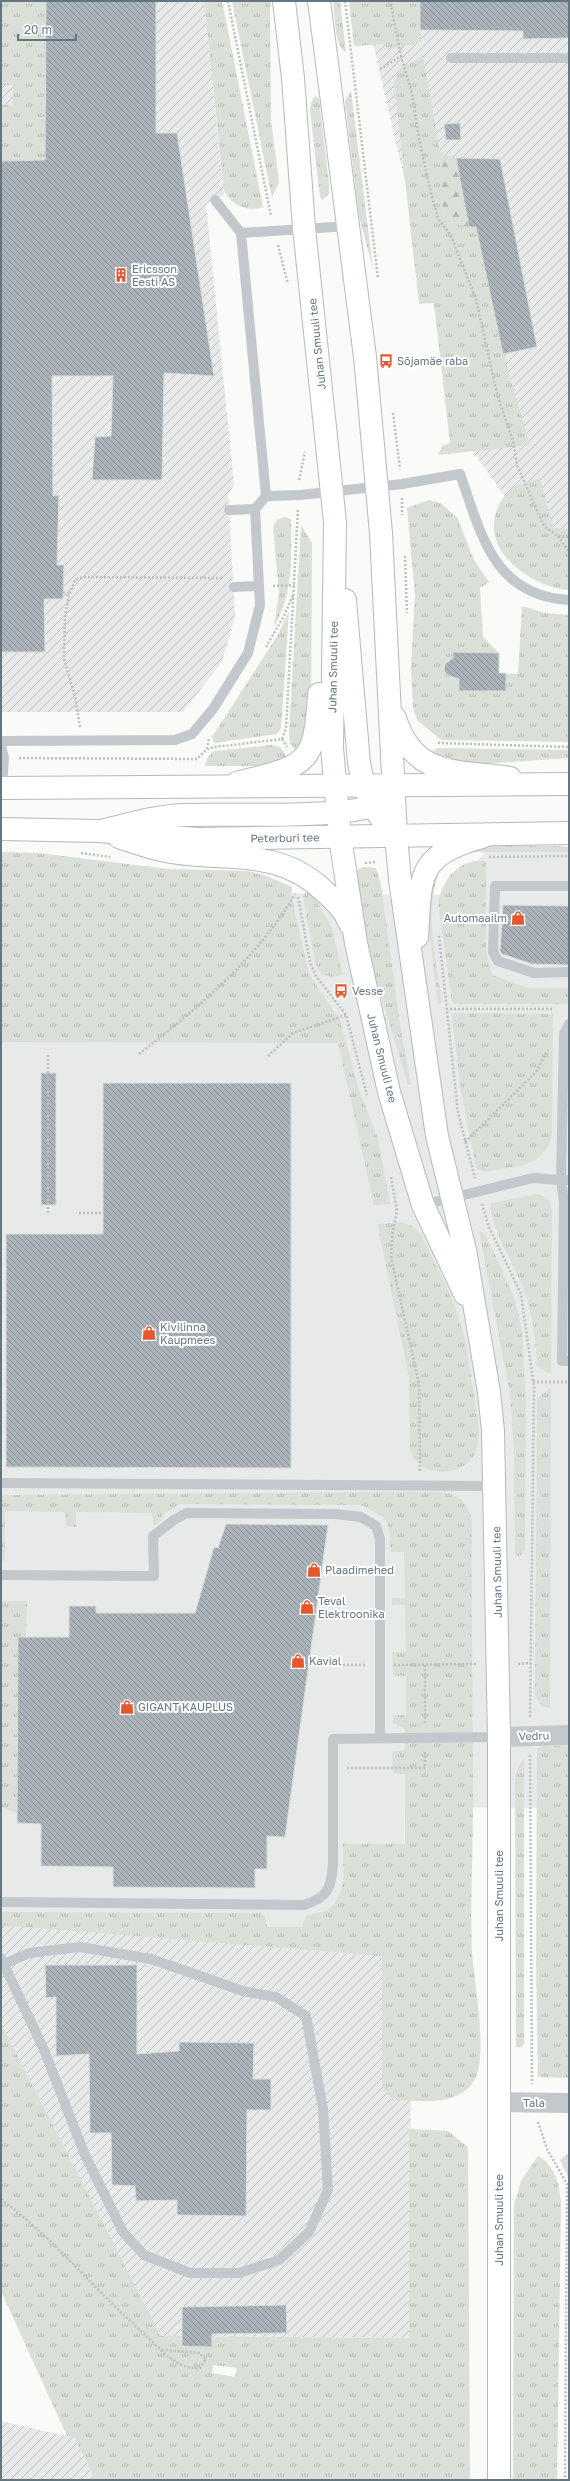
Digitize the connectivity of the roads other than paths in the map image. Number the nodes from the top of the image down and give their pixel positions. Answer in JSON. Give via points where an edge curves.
{"nodes":[{"id":1,"x":284,"y":1,"type":"edge"},
{"id":2,"x":319,"y":1,"type":"edge"},
{"id":3,"x":452,"y":58,"type":"dead end"},
{"id":4,"x":569,"y":58,"type":"edge"},
{"id":5,"x":215,"y":200,"type":"dead end"},
{"id":6,"x":349,"y":226,"type":"junction"},
{"id":7,"x":304,"y":228,"type":"junction"},
{"id":8,"x":242,"y":233,"type":"junction"},
{"id":9,"x":376,"y":486,"type":"junction"},
{"id":10,"x":332,"y":490,"type":"junction"},
{"id":11,"x":266,"y":496,"type":"junction"},
{"id":12,"x":256,"y":509,"type":"junction"},
{"id":13,"x":229,"y":510,"type":"dead end"},
{"id":14,"x":335,"y":522,"type":"junction"},
{"id":15,"x":234,"y":586,"type":"dead end"},
{"id":16,"x":259,"y":586,"type":"junction"},
{"id":17,"x":569,"y":600,"type":"edge"},
{"id":18,"x":390,"y":704,"type":"junction"},
{"id":19,"x":1,"y":741,"type":"edge"},
{"id":20,"x":1,"y":745,"type":"edge"},
{"id":21,"x":560,"y":784,"type":"edge"},
{"id":22,"x":363,"y":785,"type":"junction"},
{"id":23,"x":392,"y":785,"type":"junction"},
{"id":24,"x":224,"y":786,"type":"junction"},
{"id":25,"x":335,"y":786,"type":"junction"},
{"id":26,"x":1,"y":788,"type":"edge"},
{"id":27,"x":373,"y":806,"type":"junction"},
{"id":28,"x":337,"y":811,"type":"junction"},
{"id":29,"x":1,"y":829,"type":"edge"},
{"id":30,"x":99,"y":831,"type":"junction"},
{"id":31,"x":569,"y":833,"type":"edge"},
{"id":32,"x":492,"y":834,"type":"junction"},
{"id":33,"x":396,"y":836,"type":"junction"},
{"id":34,"x":340,"y":837,"type":"junction"},
{"id":35,"x":569,"y":886,"type":"edge"},
{"id":36,"x":356,"y":943,"type":"junction"},
{"id":37,"x":569,"y":972,"type":"edge"},
{"id":38,"x":414,"y":980,"type":"junction"},
{"id":39,"x":569,"y":1024,"type":"edge"},
{"id":40,"x":565,"y":1180,"type":"edge"},
{"id":41,"x":452,"y":1198,"type":"junction"},
{"id":42,"x":423,"y":1206,"type":"junction"},
{"id":43,"x":474,"y":1314,"type":"junction"},
{"id":44,"x":569,"y":1361,"type":"edge"},
{"id":45,"x":1,"y":1483,"type":"edge"},
{"id":46,"x":495,"y":1486,"type":"junction"},
{"id":47,"x":1,"y":1575,"type":"edge"},
{"id":48,"x":569,"y":1735,"type":"edge"},
{"id":49,"x":499,"y":1737,"type":"junction"},
{"id":50,"x":380,"y":1738,"type":"junction"},
{"id":51,"x":1,"y":1902,"type":"edge"},
{"id":52,"x":3,"y":1961,"type":"edge"},
{"id":53,"x":498,"y":2102,"type":"junction"},
{"id":54,"x":569,"y":2103,"type":"edge"},
{"id":55,"x":499,"y":2480,"type":"edge"}],
"edges":[{"from":1,"to":7,"type":"main road","name":"Juhan Smuuli tee","via":[[293,78]]},
{"from":2,"to":6,"type":"main road","name":"Juhan Smuuli tee"},
{"from":3,"to":4,"type":"lane"},
{"from":5,"to":8,"type":"lane"},
{"from":6,"to":7,"type":"lane"},
{"from":6,"to":9,"type":"main road","name":"Juhan Smuuli tee","via":[[365,357]]},
{"from":7,"to":8,"type":"lane"},
{"from":7,"to":10,"type":"main road","name":"Juhan Smuuli tee"},
{"from":8,"to":11,"type":"lane"},
{"from":9,"to":10,"type":"lane"},
{"from":9,"to":17,"type":"lane","via":[[460,474],[482,538],[498,566],[521,586],[555,599]]},
{"from":9,"to":18,"type":"main road","name":"Juhan Smuuli tee"},
{"from":10,"to":11,"type":"lane","via":[[300,495]]},
{"from":10,"to":14,"type":"main road","name":"Juhan Smuuli tee"},
{"from":11,"to":12,"type":"lane"},
{"from":12,"to":13,"type":"lane"},
{"from":12,"to":16,"type":"lane"},
{"from":14,"to":22,"type":"main road","via":[[350,638],[359,763]]},
{"from":14,"to":24,"type":"main road","via":[[323,589],[318,642],[319,692],[315,738],[301,762],[286,770]]},
{"from":14,"to":25,"type":"main road","name":"Juhan Smuuli tee","via":[[332,748]]},
{"from":15,"to":16,"type":"lane"},
{"from":16,"to":19,"type":"lane","via":[[260,605],[248,653],[213,709],[192,734],[175,740]]},
{"from":18,"to":21,"type":"main road","via":[[408,748],[431,765],[459,772]]},
{"from":18,"to":23,"type":"main road","name":"Juhan Smuuli tee"},
{"from":20,"to":26,"type":"lane","via":[[4,758]]},
{"from":21,"to":23,"type":"main road"},
{"from":22,"to":23,"type":"main road"},
{"from":22,"to":25,"type":"main road"},
{"from":22,"to":27,"type":"main road"},
{"from":23,"to":27,"type":"main road","via":[[388,797]]},
{"from":23,"to":33,"type":"main road","name":"Juhan Smuuli tee"},
{"from":24,"to":25,"type":"main road"},
{"from":24,"to":26,"type":"main road"},
{"from":25,"to":28,"type":"main road","name":"Juhan Smuuli tee"},
{"from":27,"to":28,"type":"main road"},
{"from":27,"to":33,"type":"main road","via":[[381,820]]},
{"from":28,"to":30,"type":"main road","via":[[305,814],[181,815]]},
{"from":28,"to":34,"type":"main road","name":"Juhan Smuuli tee"},
{"from":29,"to":30,"type":"main road","name":"Peterburi tee"},
{"from":30,"to":34,"type":"main road","name":"Peterburi tee","via":[[197,839]]},
{"from":30,"to":36,"type":"main road","via":[[166,851],[264,859],[293,868],[320,886],[346,913]]},
{"from":31,"to":32,"type":"main road","name":"Peterburi tee"},
{"from":32,"to":33,"type":"main road","name":"Peterburi tee"},
{"from":32,"to":38,"type":"main road","via":[[454,845],[427,868],[420,890]]},
{"from":33,"to":34,"type":"main road","name":"Peterburi tee"},
{"from":33,"to":38,"type":"main road","name":"Juhan Smuuli tee"},
{"from":34,"to":36,"type":"main road","name":"Juhan Smuuli tee"},
{"from":35,"to":37,"type":"lane","via":[[495,886],[493,952],[498,960],[534,972]]},
{"from":36,"to":42,"type":"main road","name":"Juhan Smuuli tee","via":[[389,1092]]},
{"from":38,"to":41,"type":"main road","name":"Juhan Smuuli tee","via":[[436,1136]]},
{"from":39,"to":40,"type":"lane","via":[[564,1034]]},
{"from":40,"to":41,"type":"lane","via":[[533,1178]]},
{"from":40,"to":44,"type":"lane","via":[[562,1361]]},
{"from":41,"to":42,"type":"lane"},
{"from":41,"to":43,"type":"main road","name":"Juhan Smuuli tee","via":[[465,1250]]},
{"from":42,"to":43,"type":"main road","name":"Juhan Smuuli tee"},
{"from":43,"to":46,"type":"main road","name":"Juhan Smuuli tee","via":[[489,1392]]},
{"from":45,"to":46,"type":"lane"},
{"from":46,"to":49,"type":"main road","name":"Juhan Smuuli tee"},
{"from":47,"to":50,"type":"lane","via":[[154,1576],[153,1536],[186,1513],[336,1514],[361,1517],[376,1526],[380,1539]]},
{"from":48,"to":49,"type":"street","name":"Vedru"},
{"from":49,"to":50,"type":"lane"},
{"from":49,"to":53,"type":"main road","name":"Juhan Smuuli tee"},
{"from":50,"to":51,"type":"lane","via":[[333,1739],[332,1881],[326,1893],[317,1901],[304,1905]]},
{"from":52,"to":52,"type":"lane","via":[[44,2050],[85,2155],[123,2232],[144,2255],[190,2273],[239,2273],[279,2260],[309,2232],[328,2190],[323,2109],[306,2016],[276,1998],[243,1991],[151,1959],[80,1947],[29,1953]]},
{"from":53,"to":54,"type":"street","name":"Tala"},
{"from":53,"to":55,"type":"main road","name":"Juhan Smuuli tee"}]}
